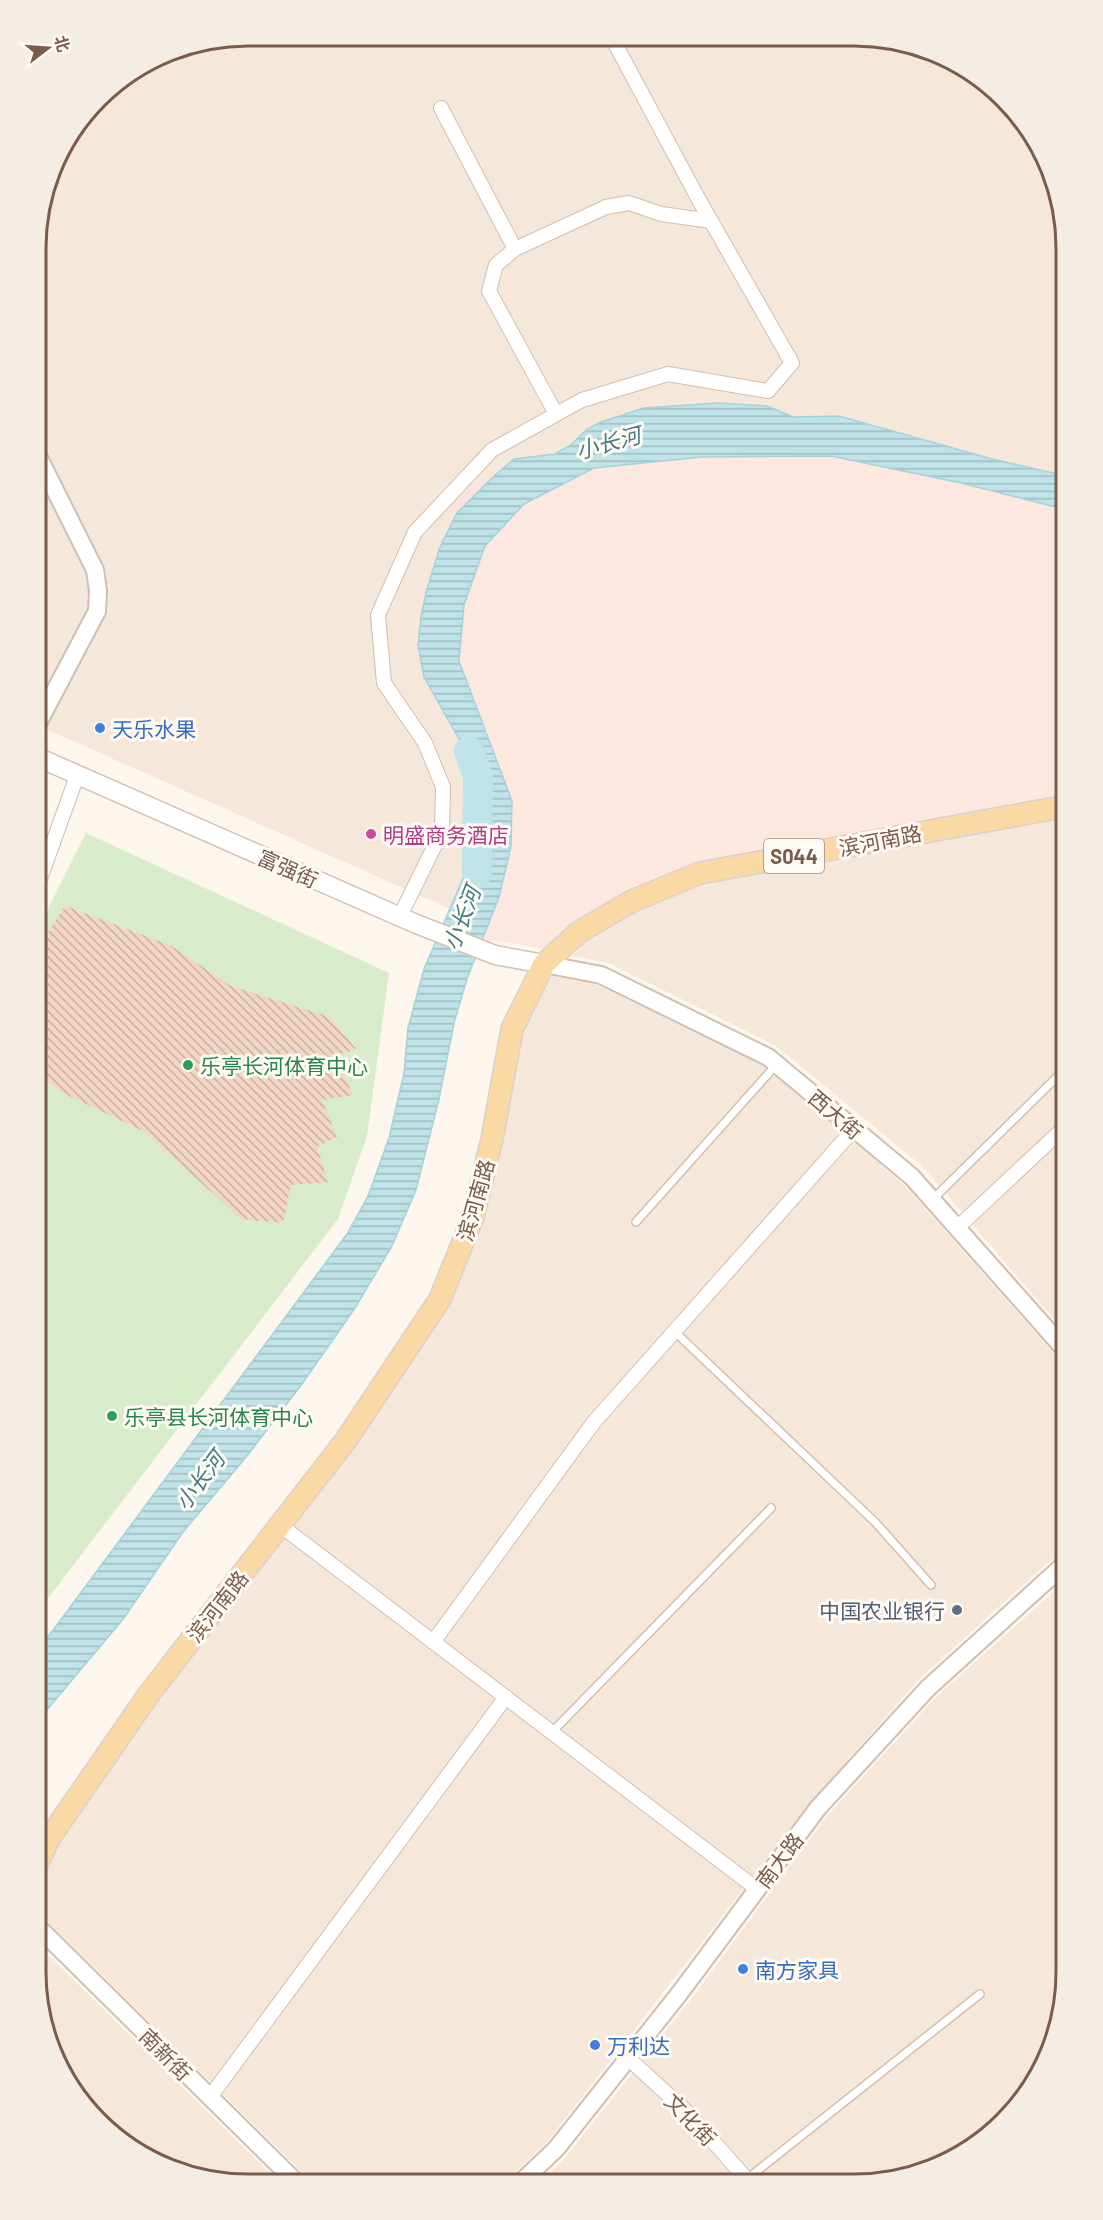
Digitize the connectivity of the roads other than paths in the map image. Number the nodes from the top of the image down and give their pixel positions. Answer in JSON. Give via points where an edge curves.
{"nodes":[{"id":1,"x":616,"y":46,"type":"edge"},
{"id":2,"x":441,"y":108,"type":"dead end"},
{"id":3,"x":711,"y":221,"type":"junction"},
{"id":4,"x":515,"y":249,"type":"junction"},
{"id":5,"x":556,"y":414,"type":"junction"},
{"id":6,"x":47,"y":474,"type":"edge"},
{"id":7,"x":47,"y":707,"type":"edge"},
{"id":8,"x":47,"y":762,"type":"edge"},
{"id":9,"x":77,"y":776,"type":"junction"},
{"id":10,"x":1057,"y":808,"type":"edge"},
{"id":11,"x":47,"y":860,"type":"edge"},
{"id":12,"x":407,"y":920,"type":"junction"},
{"id":13,"x":544,"y":964,"type":"junction"},
{"id":14,"x":777,"y":1064,"type":"junction"},
{"id":15,"x":1057,"y":1077,"type":"edge"},
{"id":16,"x":854,"y":1129,"type":"junction"},
{"id":17,"x":1056,"y":1135,"type":"edge"},
{"id":18,"x":932,"y":1200,"type":"junction"},
{"id":19,"x":636,"y":1222,"type":"dead end"},
{"id":20,"x":957,"y":1228,"type":"junction"},
{"id":21,"x":674,"y":1331,"type":"junction"},
{"id":22,"x":1056,"y":1340,"type":"edge"},
{"id":23,"x":771,"y":1508,"type":"dead end"},
{"id":24,"x":280,"y":1525,"type":"junction"},
{"id":25,"x":1056,"y":1572,"type":"edge"},
{"id":26,"x":931,"y":1585,"type":"dead end"},
{"id":27,"x":433,"y":1642,"type":"junction"},
{"id":28,"x":506,"y":1697,"type":"junction"},
{"id":29,"x":552,"y":1732,"type":"junction"},
{"id":30,"x":46,"y":1845,"type":"edge"},
{"id":31,"x":757,"y":1889,"type":"junction"},
{"id":32,"x":46,"y":1935,"type":"edge"},
{"id":33,"x":980,"y":1994,"type":"dead end"},
{"id":34,"x":628,"y":2058,"type":"junction"},
{"id":35,"x":210,"y":2097,"type":"junction"},
{"id":36,"x":288,"y":2174,"type":"edge"},
{"id":37,"x":530,"y":2174,"type":"edge"},
{"id":38,"x":743,"y":2174,"type":"edge"},
{"id":39,"x":758,"y":2174,"type":"edge"}],
"edges":[{"from":1,"to":3,"type":"street"},
{"from":2,"to":4,"type":"street"},
{"from":3,"to":4,"type":"street","via":[[661,214],[629,203],[606,207]]},
{"from":3,"to":5,"type":"street","via":[[792,363],[768,391],[668,374],[582,400]]},
{"from":4,"to":5,"type":"street","via":[[496,265],[489,291]]},
{"from":5,"to":12,"type":"street","via":[[492,450],[415,532],[378,615],[384,683],[425,743],[443,787],[442,831]]},
{"from":6,"to":7,"type":"street","via":[[95,570],[98,591],[97,611]]},
{"from":8,"to":9,"type":"main road","name":"富强街"},
{"from":9,"to":11,"type":"street"},
{"from":9,"to":12,"type":"main road","name":"富强街"},
{"from":10,"to":13,"type":"main road","name":"滨河南路","number":"S044","via":[[700,873],[632,901],[579,932]]},
{"from":12,"to":13,"type":"main road","name":"富强街","via":[[495,955]]},
{"from":13,"to":14,"type":"street","name":"西大街","via":[[601,975]]},
{"from":13,"to":24,"type":"main road","name":"滨河南路","number":"S044","via":[[512,1029],[473,1217],[440,1299],[346,1440]]},
{"from":14,"to":16,"type":"street","name":"西大街"},
{"from":14,"to":19,"type":"lane"},
{"from":15,"to":18,"type":"lane"},
{"from":16,"to":18,"type":"street","name":"西大街","via":[[912,1177]]},
{"from":16,"to":21,"type":"street"},
{"from":17,"to":20,"type":"street"},
{"from":18,"to":20,"type":"street","name":"西大街"},
{"from":20,"to":22,"type":"street","name":"西大街"},
{"from":21,"to":26,"type":"lane","via":[[875,1522]]},
{"from":21,"to":27,"type":"street","via":[[594,1422]]},
{"from":23,"to":29,"type":"lane"},
{"from":24,"to":27,"type":"street"},
{"from":24,"to":30,"type":"main road","name":"滨河南路","number":"S044","via":[[148,1694]]},
{"from":25,"to":31,"type":"street","name":"南大路","via":[[928,1688],[818,1808]]},
{"from":27,"to":28,"type":"street"},
{"from":28,"to":29,"type":"street"},
{"from":28,"to":35,"type":"street"},
{"from":29,"to":31,"type":"street"},
{"from":31,"to":34,"type":"street","name":"南大路"},
{"from":32,"to":35,"type":"street","name":"南新街"},
{"from":33,"to":39,"type":"lane"},
{"from":34,"to":37,"type":"street","name":"南大路","via":[[556,2149]]},
{"from":34,"to":38,"type":"street","name":"文化街","via":[[688,2113]]},
{"from":35,"to":36,"type":"street","name":"南新街"}]}
